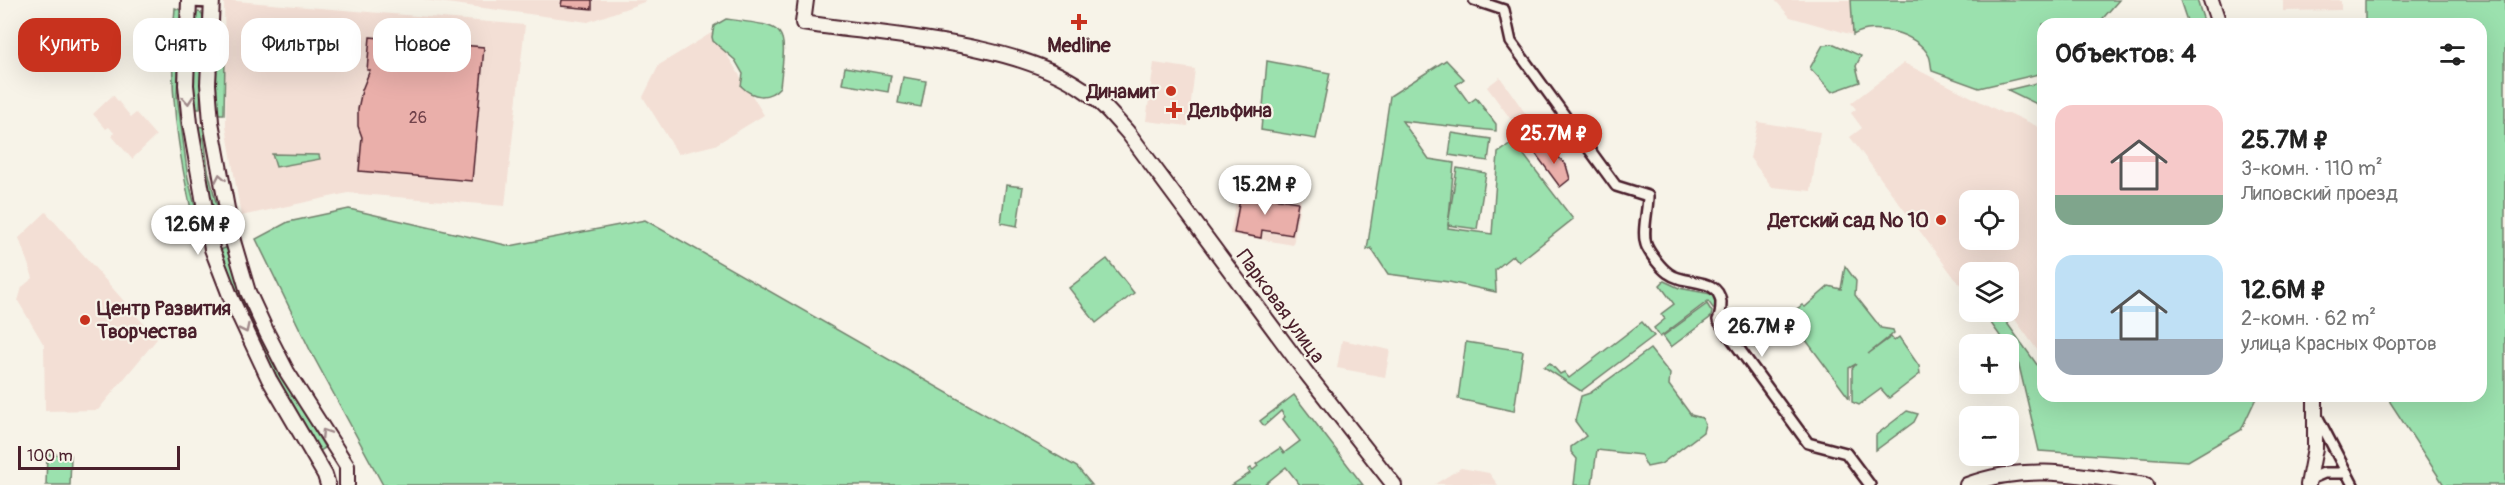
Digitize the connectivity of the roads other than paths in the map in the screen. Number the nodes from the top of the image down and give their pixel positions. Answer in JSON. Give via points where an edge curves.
{"nodes":[{"id":1,"x":806,"y":0,"type":"edge"},
{"id":2,"x":1474,"y":0,"type":"edge"},
{"id":3,"x":2211,"y":0,"type":"edge"},
{"id":4,"x":189,"y":1,"type":"edge"},
{"id":5,"x":212,"y":2,"type":"edge"},
{"id":6,"x":2217,"y":18,"type":"edge"},
{"id":7,"x":2315,"y":402,"type":"edge"},
{"id":8,"x":2316,"y":414,"type":"junction"},
{"id":9,"x":2347,"y":473,"type":"junction"},
{"id":10,"x":2005,"y":480,"type":"edge"},
{"id":11,"x":2309,"y":482,"type":"edge"},
{"id":12,"x":328,"y":485,"type":"edge"},
{"id":13,"x":347,"y":485,"type":"edge"},
{"id":14,"x":1394,"y":485,"type":"edge"},
{"id":15,"x":1870,"y":485,"type":"edge"},
{"id":16,"x":1967,"y":485,"type":"edge"},
{"id":17,"x":2146,"y":485,"type":"edge"},
{"id":18,"x":2353,"y":485,"type":"edge"}],
"edges":[{"from":1,"to":14,"type":"street","name":"Парковая улица","via":[[803,23],[968,47],[1038,66],[1084,89],[1135,143]]},
{"from":2,"to":15,"type":"street","via":[[1504,10],[1511,42],[1616,186],[1648,196],[1646,246],[1661,265],[1683,280],[1714,286],[1721,304],[1718,320],[1808,443],[1846,453]]},
{"from":3,"to":6,"type":"street"},
{"from":4,"to":5,"type":"street"},
{"from":4,"to":12,"type":"street","one_way":true,"via":[[188,104],[212,249],[269,379]]},
{"from":13,"to":5,"type":"street","one_way":true,"via":[[347,466],[267,333],[248,292],[232,241],[211,122],[208,84]]},
{"from":7,"to":8,"type":"street"},
{"from":8,"to":9,"type":"street"},
{"from":8,"to":11,"type":"street"},
{"from":9,"to":11,"type":"street","via":[[2324,473]]},
{"from":9,"to":18,"type":"street"},
{"from":10,"to":16,"type":"street"},
{"from":10,"to":17,"type":"street","via":[[2048,471]]}]}
